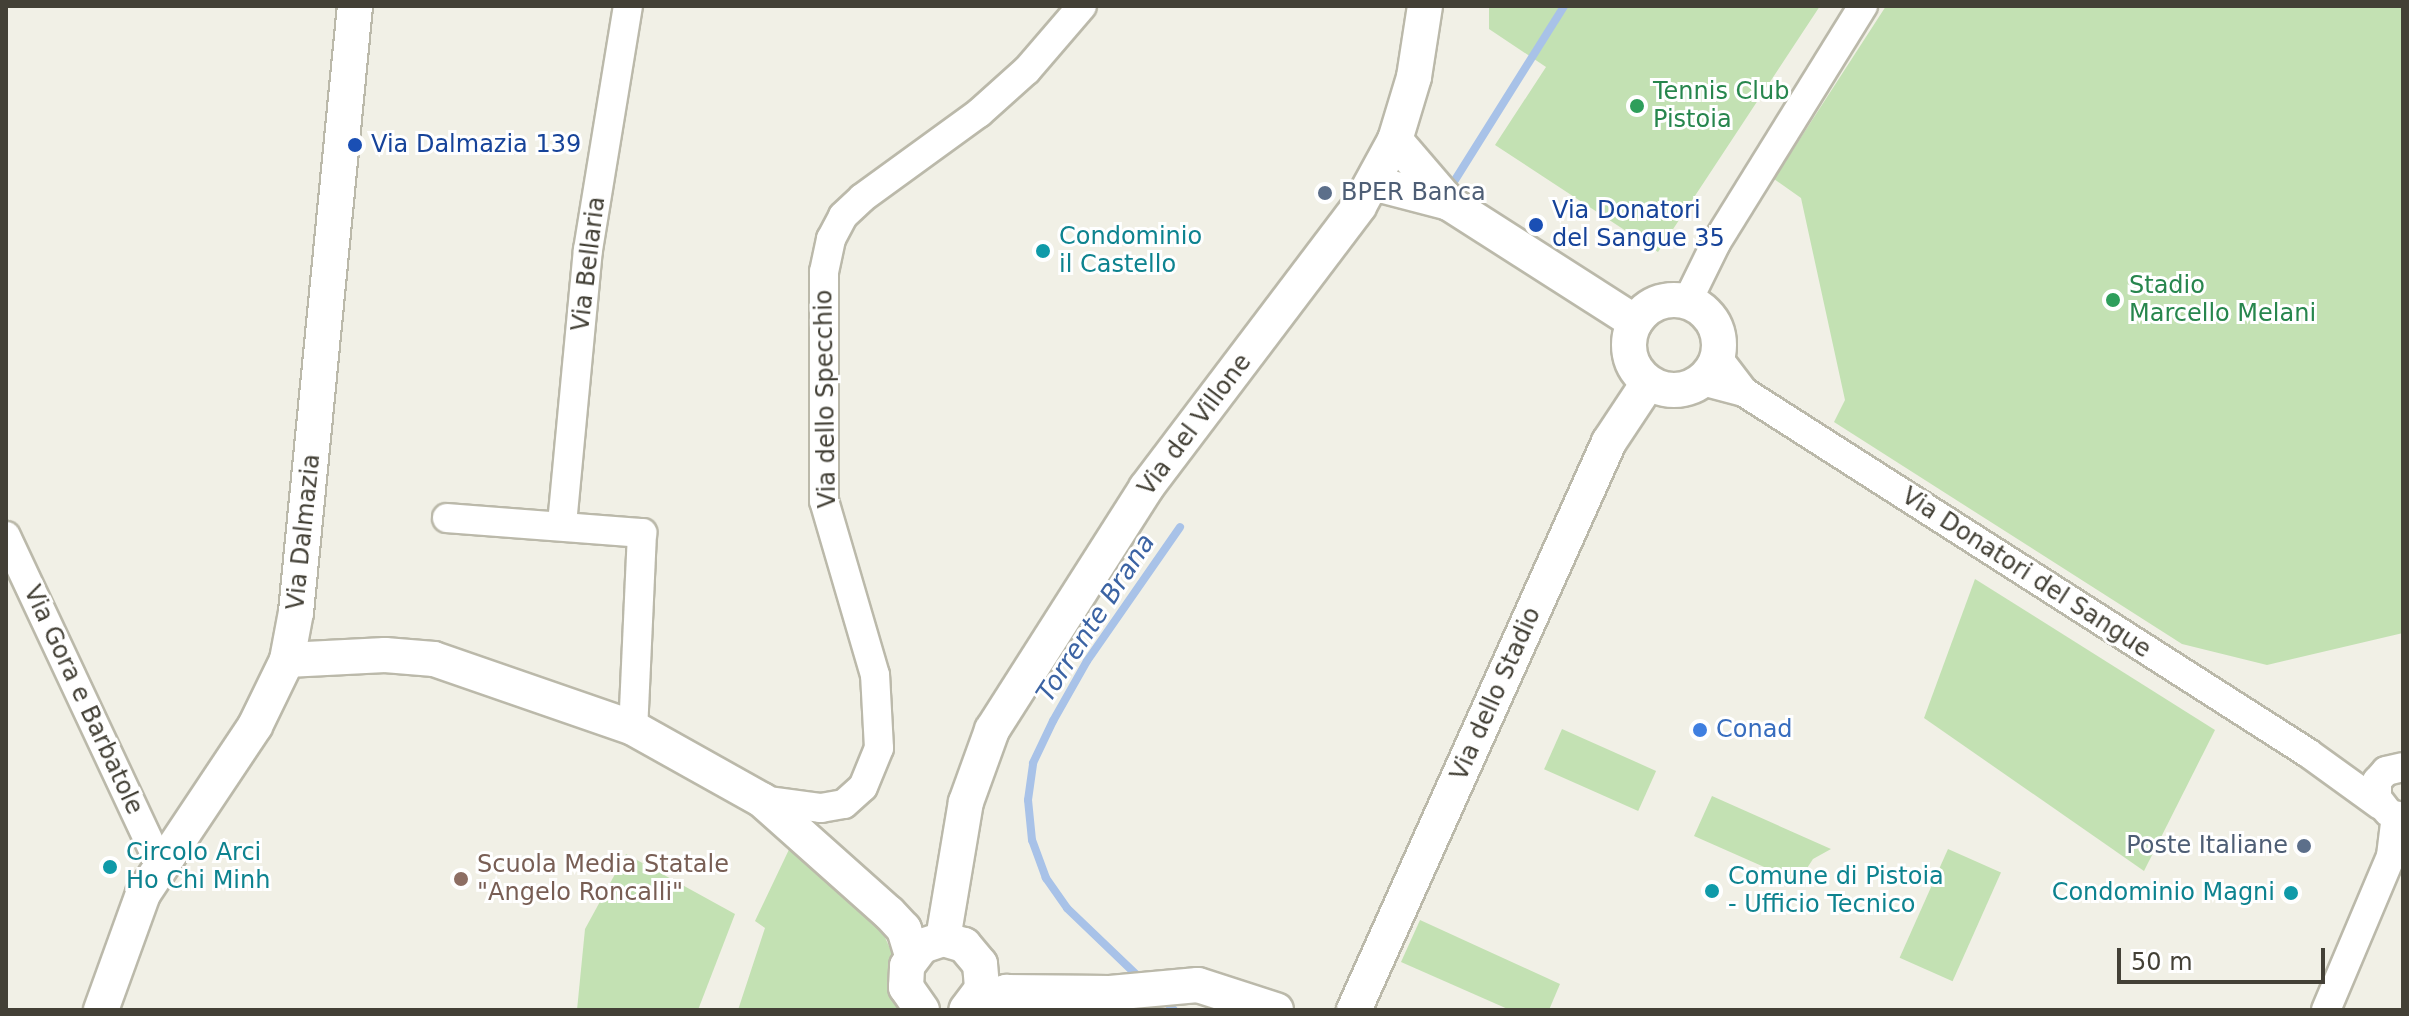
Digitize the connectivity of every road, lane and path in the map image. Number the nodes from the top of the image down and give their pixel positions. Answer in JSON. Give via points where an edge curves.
{"nodes":[{"id":1,"x":355,"y":6,"type":"edge"},
{"id":2,"x":628,"y":6,"type":"edge"},
{"id":3,"x":1082,"y":6,"type":"edge"},
{"id":4,"x":1425,"y":6,"type":"edge"},
{"id":5,"x":1863,"y":6,"type":"edge"},
{"id":6,"x":1395,"y":140,"type":"junction"},
{"id":7,"x":1373,"y":183,"type":"junction"},
{"id":8,"x":1449,"y":203,"type":"junction"},
{"id":9,"x":1687,"y":302,"type":"junction"},
{"id":10,"x":1635,"y":322,"type":"junction"},
{"id":11,"x":1710,"y":370,"type":"junction"},
{"id":12,"x":1648,"y":383,"type":"junction"},
{"id":13,"x":447,"y":518,"type":"dead end"},
{"id":14,"x":562,"y":524,"type":"junction"},
{"id":15,"x":6,"y":536,"type":"edge"},
{"id":16,"x":287,"y":660,"type":"junction"},
{"id":17,"x":633,"y":728,"type":"junction"},
{"id":18,"x":2308,"y":753,"type":"junction"},
{"id":19,"x":2394,"y":769,"type":"edge"},
{"id":20,"x":762,"y":800,"type":"junction"},
{"id":21,"x":2393,"y":812,"type":"edge"},
{"id":22,"x":2397,"y":853,"type":"edge"},
{"id":23,"x":160,"y":865,"type":"junction"},
{"id":24,"x":943,"y":939,"type":"junction"},
{"id":25,"x":912,"y":956,"type":"junction"},
{"id":26,"x":915,"y":1005,"type":"edge"},
{"id":27,"x":971,"y":1006,"type":"edge"},
{"id":28,"x":101,"y":1010,"type":"edge"},
{"id":29,"x":1276,"y":1010,"type":"edge"},
{"id":30,"x":1354,"y":1010,"type":"edge"},
{"id":31,"x":2326,"y":1010,"type":"edge"}],
"edges":[{"from":1,"to":16,"type":"street","name":"Via Dalmazia"},
{"from":2,"to":14,"type":"street","name":"Via Bellaria","via":[[586,272]]},
{"from":3,"to":20,"type":"street","name":"Via dello Specchio","via":[[1027,70],[979,113],[862,198],[843,216],[831,239],[824,272],[824,501],[875,675],[879,748],[863,787],[844,804],[821,808]]},
{"from":4,"to":6,"type":"street","name":"Via del Villone","via":[[1414,77]]},
{"from":5,"to":9,"type":"street","via":[[1716,243]]},
{"from":6,"to":7,"type":"street","name":"Via del Villone"},
{"from":6,"to":8,"type":"street"},
{"from":7,"to":8,"type":"street"},
{"from":7,"to":24,"type":"street","name":"Via del Villone","via":[[1146,488],[992,730],[966,802]]},
{"from":8,"to":10,"type":"street"},
{"from":9,"to":10,"type":"street","via":[[1659,302]]},
{"from":9,"to":11,"type":"street","via":[[1700,308],[1717,330]]},
{"from":10,"to":12,"type":"street","via":[[1628,346],[1631,360]]},
{"from":11,"to":12,"type":"street","via":[[1675,391]]},
{"from":11,"to":18,"type":"street","name":"Via Donatori del Sangue"},
{"from":12,"to":30,"type":"street","name":"Via dello Stadio","via":[[1609,442]]},
{"from":13,"to":14,"type":"street"},
{"from":14,"to":17,"type":"street","via":[[636,529],[645,543]]},
{"from":15,"to":23,"type":"street","name":"Via Gora e Barbatole"},
{"from":16,"to":17,"type":"street","name":"Via dello Specchio","via":[[385,655],[434,659]]},
{"from":16,"to":23,"type":"street","name":"Via Dalmazia","via":[[255,726]]},
{"from":17,"to":20,"type":"street","name":"Via dello Specchio"},
{"from":18,"to":19,"type":"street","name":"Via Donatori del Sangue"},
{"from":18,"to":21,"type":"street","name":"Via Donatori del Sangue"},
{"from":19,"to":21,"type":"street","via":[[2376,787]]},
{"from":20,"to":25,"type":"street","name":"Via dello Specchio","via":[[889,913],[904,929]]},
{"from":21,"to":22,"type":"street"},
{"from":22,"to":31,"type":"street"},
{"from":23,"to":28,"type":"street","name":"Via Dalmazia","via":[[129,925]]},
{"from":24,"to":25,"type":"street"},
{"from":24,"to":27,"type":"street","via":[[964,945],[980,964],[983,983]]},
{"from":25,"to":26,"type":"street","via":[[905,980]]},
{"from":27,"to":29,"type":"street","via":[[1006,992],[1198,985]]}]}
